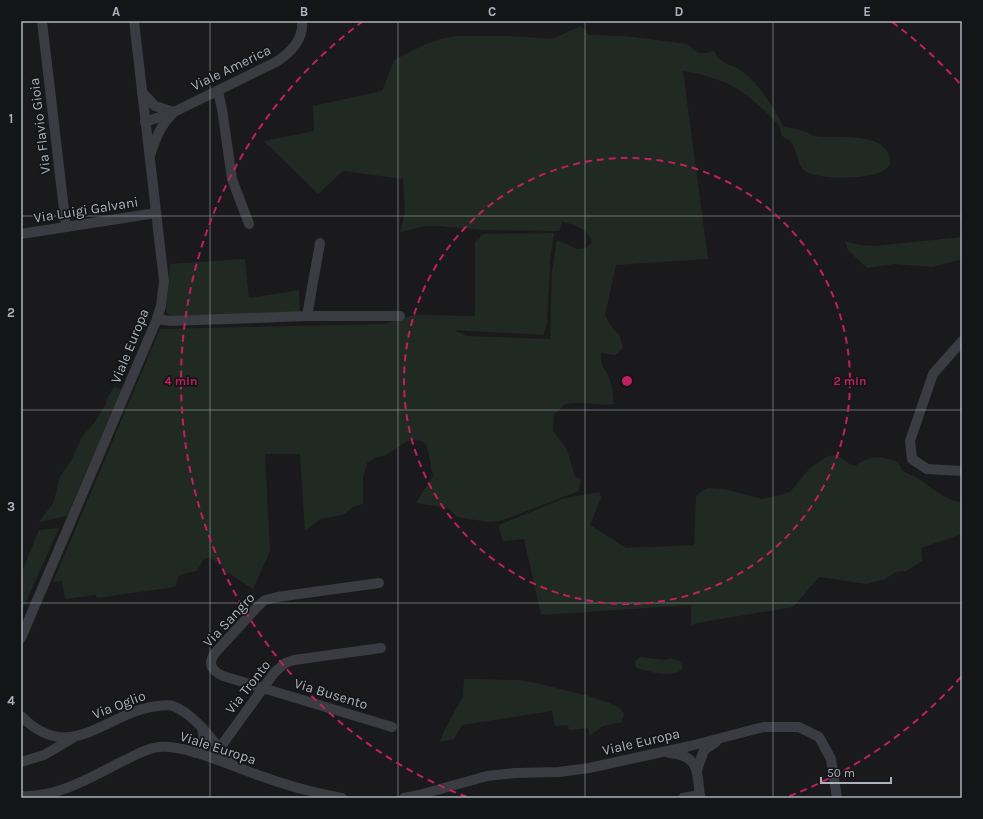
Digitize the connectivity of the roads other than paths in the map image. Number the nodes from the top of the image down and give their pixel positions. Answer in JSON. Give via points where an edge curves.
{"nodes":[{"id":1,"x":42,"y":21,"type":"edge"},
{"id":2,"x":134,"y":21,"type":"edge"},
{"id":3,"x":302,"y":21,"type":"edge"},
{"id":4,"x":218,"y":91,"type":"junction"},
{"id":5,"x":142,"y":92,"type":"junction"},
{"id":6,"x":174,"y":112,"type":"junction"},
{"id":7,"x":145,"y":122,"type":"junction"},
{"id":8,"x":150,"y":156,"type":"junction"},
{"id":9,"x":156,"y":213,"type":"junction"},
{"id":10,"x":249,"y":224,"type":"dead end"},
{"id":11,"x":66,"y":228,"type":"junction"},
{"id":12,"x":21,"y":234,"type":"edge"},
{"id":13,"x":320,"y":243,"type":"dead end"},
{"id":14,"x":307,"y":316,"type":"junction"},
{"id":15,"x":400,"y":316,"type":"dead end"},
{"id":16,"x":158,"y":319,"type":"junction"},
{"id":17,"x":962,"y":341,"type":"edge"},
{"id":18,"x":962,"y":471,"type":"edge"},
{"id":19,"x":379,"y":583,"type":"dead end"},
{"id":20,"x":21,"y":638,"type":"edge"},
{"id":21,"x":381,"y":648,"type":"dead end"},
{"id":22,"x":263,"y":688,"type":"junction"},
{"id":23,"x":21,"y":716,"type":"edge"},
{"id":24,"x":392,"y":727,"type":"dead end"},
{"id":25,"x":202,"y":729,"type":"junction"},
{"id":26,"x":725,"y":736,"type":"junction"},
{"id":27,"x":74,"y":737,"type":"junction"},
{"id":28,"x":219,"y":749,"type":"junction"},
{"id":29,"x":660,"y":752,"type":"junction"},
{"id":30,"x":194,"y":753,"type":"junction"},
{"id":31,"x":21,"y":762,"type":"edge"},
{"id":32,"x":233,"y":765,"type":"junction"},
{"id":33,"x":697,"y":770,"type":"junction"},
{"id":34,"x":21,"y":796,"type":"edge"},
{"id":35,"x":700,"y":796,"type":"edge"},
{"id":36,"x":342,"y":798,"type":"edge"},
{"id":37,"x":404,"y":798,"type":"edge"},
{"id":38,"x":683,"y":798,"type":"edge"},
{"id":39,"x":837,"y":798,"type":"edge"}],
"edges":[{"from":1,"to":11,"type":"street","name":"Via Flavio Gioia"},
{"from":2,"to":5,"type":"street","name":"Viale Europa"},
{"from":3,"to":4,"type":"street","name":"Viale America","via":[[298,41],[287,55]]},
{"from":4,"to":6,"type":"street","name":"Viale America"},
{"from":4,"to":10,"type":"street","via":[[232,179]]},
{"from":5,"to":6,"type":"street","via":[[155,106]]},
{"from":5,"to":7,"type":"street","name":"Viale Europa"},
{"from":6,"to":7,"type":"street","name":"Viale America"},
{"from":6,"to":8,"type":"street","via":[[156,136]]},
{"from":7,"to":8,"type":"street","name":"Viale Europa"},
{"from":8,"to":9,"type":"street","name":"Viale Europa"},
{"from":9,"to":11,"type":"street","name":"Via Luigi Galvani"},
{"from":9,"to":16,"type":"street","name":"Viale Europa","via":[[164,281]]},
{"from":11,"to":12,"type":"street","name":"Via Luigi Galvani"},
{"from":13,"to":14,"type":"street"},
{"from":14,"to":15,"type":"street"},
{"from":14,"to":16,"type":"street","via":[[171,321]]},
{"from":16,"to":20,"type":"street","name":"Viale Europa"},
{"from":17,"to":18,"type":"street","via":[[933,374],[910,441],[912,459],[927,469]]},
{"from":19,"to":22,"type":"street","name":"Via Sangro","via":[[277,597],[265,600],[259,605],[215,653],[211,665],[220,674]]},
{"from":21,"to":22,"type":"street","name":"Via Tronto","via":[[285,663]]},
{"from":22,"to":24,"type":"street","name":"Via Busento"},
{"from":22,"to":28,"type":"street","name":"Via Tronto"},
{"from":23,"to":27,"type":"street","name":"Via Oglio","via":[[32,726],[46,733],[64,738]]},
{"from":25,"to":27,"type":"street","name":"Via Oglio","via":[[187,713],[172,705],[149,707]]},
{"from":25,"to":28,"type":"street","name":"Via Oglio"},
{"from":25,"to":30,"type":"street","via":[[204,742]]},
{"from":26,"to":29,"type":"street","name":"Viale Europa"},
{"from":26,"to":33,"type":"street","via":[[704,750]]},
{"from":26,"to":39,"type":"street","name":"Viale Europa","via":[[764,727],[799,727],[819,737],[832,759]]},
{"from":27,"to":31,"type":"street","via":[[44,755]]},
{"from":28,"to":32,"type":"street","name":"Via Oglio"},
{"from":29,"to":33,"type":"street","via":[[685,756]]},
{"from":29,"to":37,"type":"street","name":"Viale Europa","via":[[569,771],[487,776]]},
{"from":30,"to":32,"type":"street","name":"Viale Europa"},
{"from":30,"to":34,"type":"street","name":"Viale Europa","via":[[166,747],[151,749],[79,783],[39,796]]},
{"from":32,"to":36,"type":"street","name":"Viale Europa","via":[[287,785]]},
{"from":33,"to":35,"type":"street"},
{"from":35,"to":38,"type":"street"}]}
